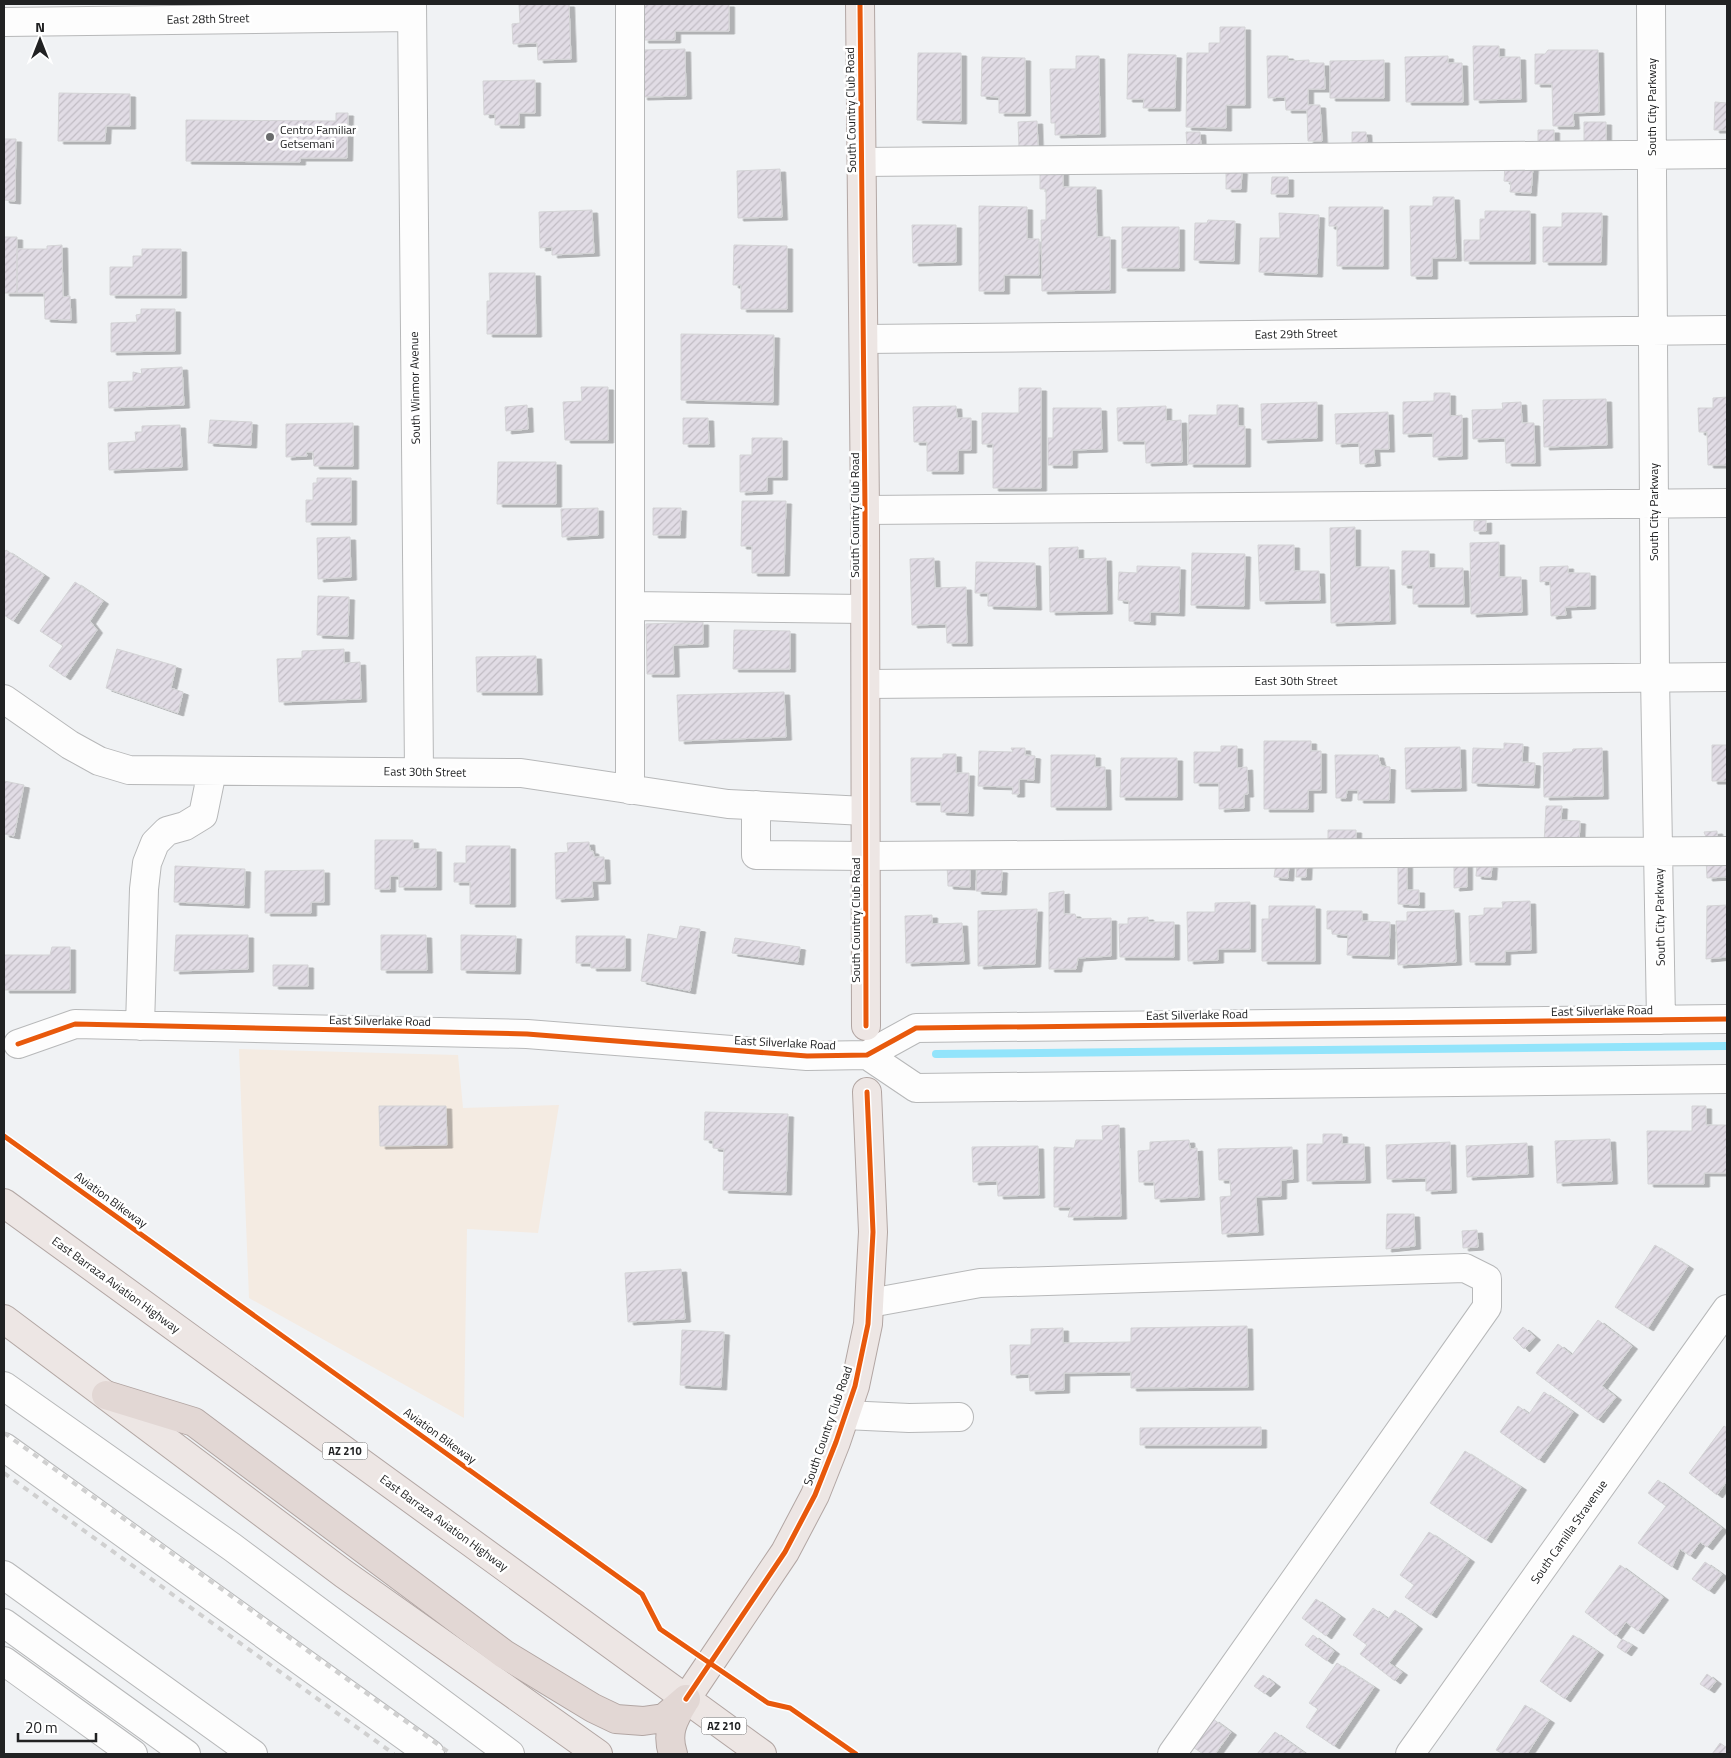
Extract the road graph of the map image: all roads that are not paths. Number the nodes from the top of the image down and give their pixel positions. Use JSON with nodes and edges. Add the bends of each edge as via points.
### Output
{"nodes":[{"id":1,"x":630,"y":4,"type":"edge"},
{"id":2,"x":860,"y":4,"type":"edge"},
{"id":3,"x":1651,"y":4,"type":"edge"},
{"id":4,"x":412,"y":10,"type":"edge"},
{"id":5,"x":4,"y":22,"type":"edge"},
{"id":6,"x":1727,"y":154,"type":"edge"},
{"id":7,"x":1652,"y":155,"type":"junction"},
{"id":8,"x":862,"y":162,"type":"junction"},
{"id":9,"x":1727,"y":330,"type":"edge"},
{"id":10,"x":1653,"y":331,"type":"junction"},
{"id":11,"x":864,"y":338,"type":"junction"},
{"id":12,"x":1654,"y":502,"type":"junction"},
{"id":13,"x":1727,"y":503,"type":"edge"},
{"id":14,"x":865,"y":510,"type":"junction"},
{"id":15,"x":631,"y":606,"type":"junction"},
{"id":16,"x":865,"y":608,"type":"junction"},
{"id":17,"x":1727,"y":676,"type":"edge"},
{"id":18,"x":1655,"y":678,"type":"junction"},
{"id":19,"x":866,"y":684,"type":"junction"},
{"id":20,"x":4,"y":698,"type":"edge"},
{"id":21,"x":212,"y":771,"type":"junction"},
{"id":22,"x":419,"y":771,"type":"junction"},
{"id":23,"x":630,"y":790,"type":"junction"},
{"id":24,"x":756,"y":805,"type":"junction"},
{"id":25,"x":865,"y":811,"type":"junction"},
{"id":26,"x":1727,"y":851,"type":"edge"},
{"id":27,"x":1659,"y":852,"type":"junction"},
{"id":28,"x":865,"y":856,"type":"junction"},
{"id":29,"x":1727,"y":1019,"type":"edge"},
{"id":30,"x":1661,"y":1020,"type":"junction"},
{"id":31,"x":140,"y":1026,"type":"junction"},
{"id":32,"x":866,"y":1026,"type":"joint"},
{"id":33,"x":18,"y":1044,"type":"dead end"},
{"id":34,"x":867,"y":1055,"type":"junction"},
{"id":35,"x":1727,"y":1079,"type":"edge"},
{"id":36,"x":867,"y":1092,"type":"joint"},
{"id":37,"x":4,"y":1203,"type":"edge"},
{"id":38,"x":870,"y":1303,"type":"junction"},
{"id":39,"x":1727,"y":1310,"type":"edge"},
{"id":40,"x":4,"y":1319,"type":"edge"},
{"id":41,"x":4,"y":1386,"type":"edge"},
{"id":42,"x":106,"y":1395,"type":"junction"},
{"id":43,"x":845,"y":1414,"type":"junction"},
{"id":44,"x":959,"y":1417,"type":"dead end"},
{"id":45,"x":4,"y":1447,"type":"edge"},
{"id":46,"x":4,"y":1575,"type":"edge"},
{"id":47,"x":4,"y":1623,"type":"edge"},
{"id":48,"x":4,"y":1661,"type":"edge"},
{"id":49,"x":686,"y":1699,"type":"junction"},
{"id":50,"x":133,"y":1754,"type":"edge"},
{"id":51,"x":186,"y":1754,"type":"edge"},
{"id":52,"x":253,"y":1754,"type":"edge"},
{"id":53,"x":430,"y":1754,"type":"edge"},
{"id":54,"x":510,"y":1754,"type":"edge"},
{"id":55,"x":598,"y":1754,"type":"edge"},
{"id":56,"x":673,"y":1754,"type":"edge"},
{"id":57,"x":762,"y":1754,"type":"edge"},
{"id":58,"x":1172,"y":1754,"type":"edge"},
{"id":59,"x":1410,"y":1754,"type":"edge"}],
"edges":[{"from":1,"to":15,"type":"street"},
{"from":2,"to":8,"type":"main road","name":"South Country Club Road"},
{"from":3,"to":7,"type":"street","name":"South City Parkway"},
{"from":4,"to":5,"type":"street","name":"East 28th Street"},
{"from":4,"to":22,"type":"street","name":"South Winmor Avenue"},
{"from":6,"to":7,"type":"street"},
{"from":7,"to":8,"type":"street"},
{"from":7,"to":10,"type":"street","name":"South City Parkway"},
{"from":8,"to":11,"type":"main road","name":"South Country Club Road"},
{"from":9,"to":10,"type":"street","name":"East 29th Street"},
{"from":10,"to":11,"type":"street","name":"East 29th Street"},
{"from":10,"to":12,"type":"street","name":"South City Parkway"},
{"from":11,"to":14,"type":"main road","name":"South Country Club Road"},
{"from":12,"to":13,"type":"street"},
{"from":12,"to":14,"type":"street"},
{"from":12,"to":18,"type":"street","name":"South City Parkway"},
{"from":14,"to":16,"type":"main road","name":"South Country Club Road"},
{"from":15,"to":16,"type":"street"},
{"from":15,"to":23,"type":"street"},
{"from":16,"to":19,"type":"main road","name":"South Country Club Road"},
{"from":17,"to":18,"type":"street","name":"East 30th Street"},
{"from":18,"to":19,"type":"street","name":"East 30th Street"},
{"from":18,"to":27,"type":"street","name":"South City Parkway"},
{"from":19,"to":25,"type":"main road","name":"South Country Club Road"},
{"from":20,"to":21,"type":"street","name":"East 30th Street","via":[[70,745],[99,761],[129,770]]},
{"from":21,"to":22,"type":"street","name":"East 30th Street"},
{"from":21,"to":31,"type":"street","via":[[203,815],[185,826],[166,831],[155,843],[147,863]]},
{"from":22,"to":23,"type":"street","name":"East 30th Street","via":[[521,774]]},
{"from":23,"to":24,"type":"street","name":"East 30th Street"},
{"from":24,"to":25,"type":"street","name":"East 30th Street"},
{"from":24,"to":28,"type":"street","via":[[756,855]]},
{"from":25,"to":28,"type":"main road","name":"South Country Club Road"},
{"from":26,"to":27,"type":"street"},
{"from":27,"to":28,"type":"street"},
{"from":27,"to":30,"type":"street","name":"South City Parkway"},
{"from":28,"to":32,"type":"main road","name":"South Country Club Road"},
{"from":29,"to":30,"type":"street","name":"East Silverlake Road"},
{"from":30,"to":34,"type":"street","name":"East Silverlake Road","via":[[916,1028]]},
{"from":31,"to":33,"type":"street","name":"East Silverlake Road","via":[[75,1024]]},
{"from":31,"to":34,"type":"street","name":"East Silverlake Road","via":[[527,1034],[807,1056]]},
{"from":32,"to":34,"type":"street","name":"South Country Club Road"},
{"from":34,"to":35,"type":"street","via":[[916,1088]]},
{"from":34,"to":36,"type":"street","name":"South Country Club Road"},
{"from":36,"to":38,"type":"main road","name":"South Country Club Road","via":[[873,1226]]},
{"from":37,"to":49,"type":"main road","name":"East Barraza Aviation Highway","number":"AZ 210"},
{"from":38,"to":43,"type":"main road","name":"South Country Club Road","via":[[857,1377]]},
{"from":38,"to":58,"type":"street","via":[[980,1282],[1465,1268],[1487,1279],[1487,1307]]},
{"from":39,"to":59,"type":"street","name":"South Camilla Stravenue"},
{"from":40,"to":42,"type":"main road"},
{"from":41,"to":54,"type":"street","via":[[232,1546]]},
{"from":42,"to":49,"type":"highway","via":[[194,1422],[504,1654],[593,1708],[616,1719],[644,1721],[664,1718]]},
{"from":42,"to":55,"type":"main road","via":[[344,1574]]},
{"from":43,"to":44,"type":"street"},
{"from":43,"to":49,"type":"main road","name":"South Country Club Road","via":[[815,1495],[785,1552]]},
{"from":45,"to":53,"type":"street"},
{"from":46,"to":52,"type":"street"},
{"from":47,"to":51,"type":"street"},
{"from":48,"to":50,"type":"street"},
{"from":49,"to":56,"type":"highway","via":[[673,1721],[670,1741]]},
{"from":49,"to":57,"type":"main road","name":"East Barraza Aviation Highway","number":"AZ 210"}]}
